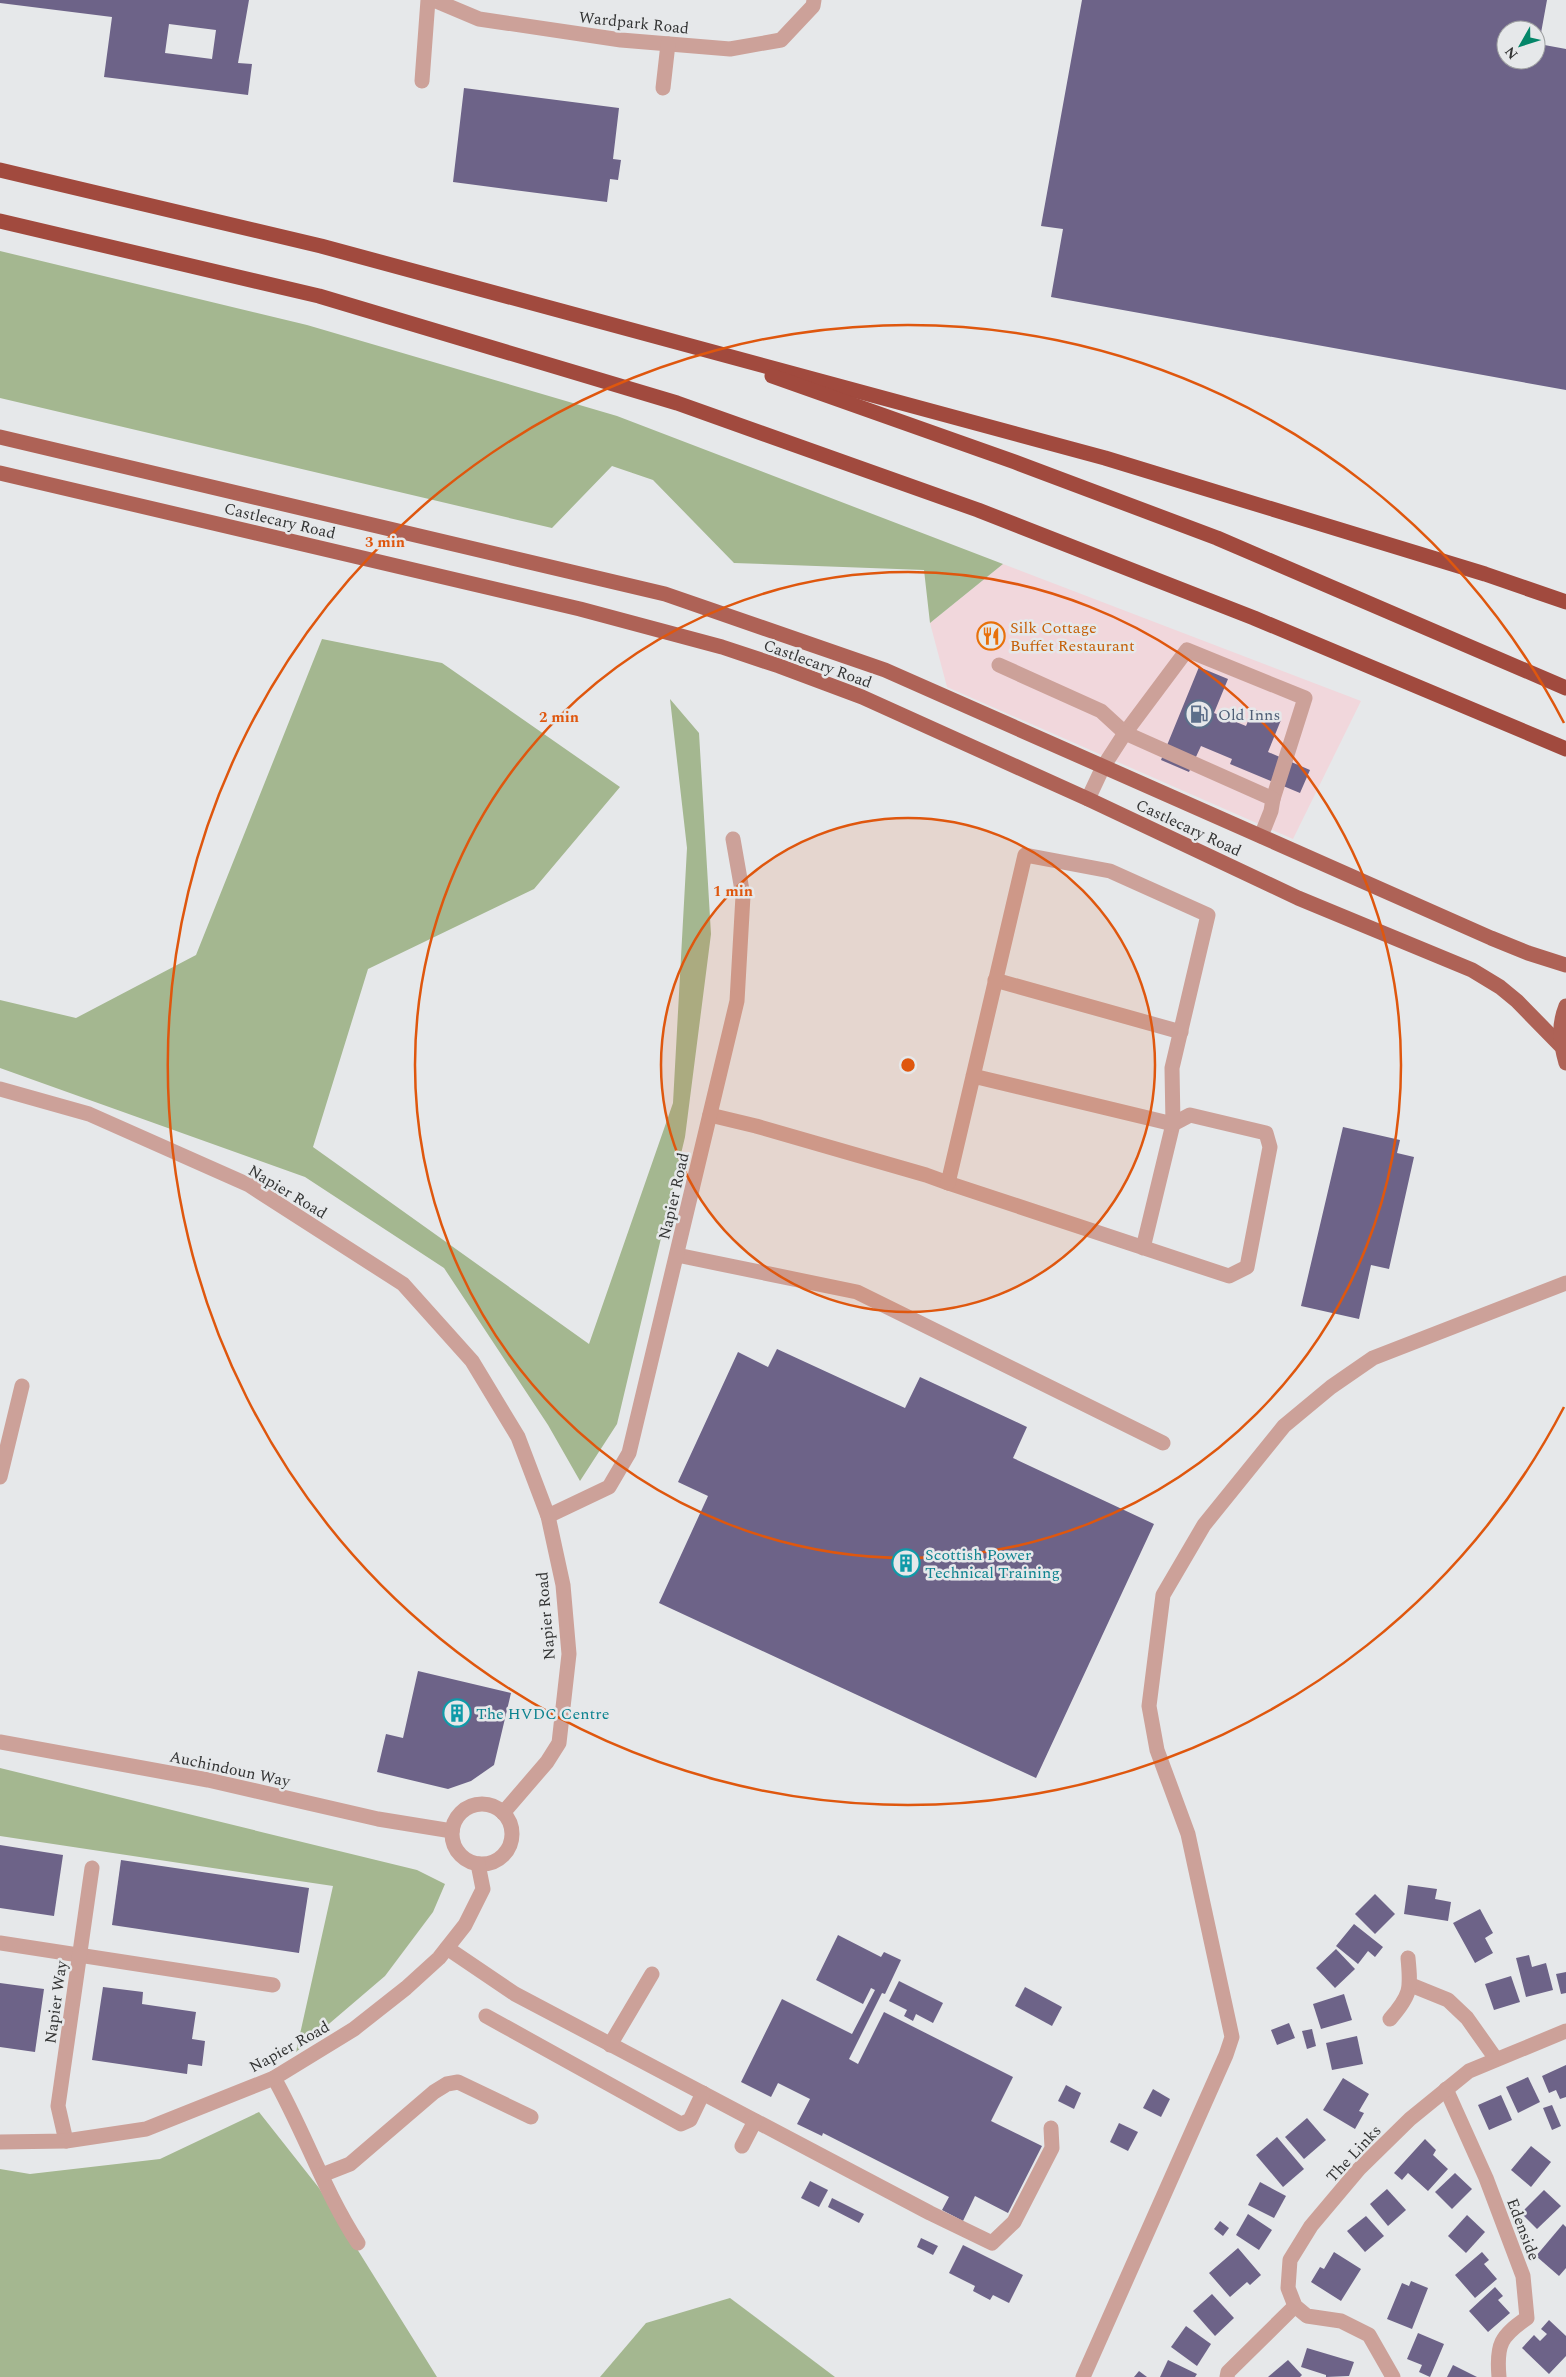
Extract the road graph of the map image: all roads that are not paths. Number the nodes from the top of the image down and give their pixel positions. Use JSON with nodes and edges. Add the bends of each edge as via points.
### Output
{"nodes":[{"id":1,"x":428,"y":0,"type":"edge"},
{"id":2,"x":434,"y":0,"type":"edge"},
{"id":3,"x":814,"y":0,"type":"edge"},
{"id":4,"x":668,"y":44,"type":"junction"},
{"id":5,"x":422,"y":81,"type":"dead end"},
{"id":6,"x":663,"y":88,"type":"dead end"},
{"id":7,"x":0,"y":170,"type":"edge"},
{"id":8,"x":0,"y":221,"type":"edge"},
{"id":9,"x":652,"y":334,"type":"junction"},
{"id":10,"x":0,"y":437,"type":"edge"},
{"id":11,"x":0,"y":473,"type":"edge"},
{"id":12,"x":1566,"y":602,"type":"edge"},
{"id":13,"x":999,"y":665,"type":"dead end"},
{"id":14,"x":1566,"y":688,"type":"edge"},
{"id":15,"x":1124,"y":733,"type":"junction"},
{"id":16,"x":1566,"y":751,"type":"edge"},
{"id":17,"x":1103,"y":767,"type":"junction"},
{"id":18,"x":1088,"y":798,"type":"junction"},
{"id":19,"x":1273,"y":799,"type":"junction"},
{"id":20,"x":1260,"y":836,"type":"junction"},
{"id":21,"x":733,"y":839,"type":"dead end"},
{"id":22,"x":1566,"y":965,"type":"edge"},
{"id":23,"x":995,"y":980,"type":"junction"},
{"id":24,"x":1566,"y":1006,"type":"edge"},
{"id":25,"x":1181,"y":1032,"type":"junction"},
{"id":26,"x":1560,"y":1045,"type":"junction"},
{"id":27,"x":1566,"y":1063,"type":"edge"},
{"id":28,"x":973,"y":1076,"type":"junction"},
{"id":29,"x":0,"y":1089,"type":"edge"},
{"id":30,"x":710,"y":1115,"type":"junction"},
{"id":31,"x":1172,"y":1124,"type":"junction"},
{"id":32,"x":948,"y":1183,"type":"junction"},
{"id":33,"x":1143,"y":1248,"type":"junction"},
{"id":34,"x":677,"y":1256,"type":"junction"},
{"id":35,"x":1566,"y":1283,"type":"edge"},
{"id":36,"x":22,"y":1386,"type":"dead end"},
{"id":37,"x":1162,"y":1443,"type":"dead end"},
{"id":38,"x":0,"y":1477,"type":"edge"},
{"id":39,"x":548,"y":1516,"type":"junction"},
{"id":40,"x":0,"y":1742,"type":"edge"},
{"id":41,"x":503,"y":1813,"type":"junction"},
{"id":42,"x":452,"y":1831,"type":"junction"},
{"id":43,"x":478,"y":1864,"type":"junction"},
{"id":44,"x":92,"y":1868,"type":"dead end"},
{"id":45,"x":0,"y":1943,"type":"edge"},
{"id":46,"x":447,"y":1948,"type":"junction"},
{"id":47,"x":79,"y":1954,"type":"junction"},
{"id":48,"x":1408,"y":1958,"type":"dead end"},
{"id":49,"x":652,"y":1974,"type":"dead end"},
{"id":50,"x":273,"y":1985,"type":"dead end"},
{"id":51,"x":1411,"y":1985,"type":"junction"},
{"id":52,"x":486,"y":2016,"type":"dead end"},
{"id":53,"x":1390,"y":2019,"type":"dead end"},
{"id":54,"x":1566,"y":2031,"type":"edge"},
{"id":55,"x":610,"y":2045,"type":"junction"},
{"id":56,"x":1496,"y":2059,"type":"junction"},
{"id":57,"x":274,"y":2078,"type":"junction"},
{"id":58,"x":1446,"y":2090,"type":"junction"},
{"id":59,"x":703,"y":2093,"type":"junction"},
{"id":60,"x":530,"y":2117,"type":"dead end"},
{"id":61,"x":755,"y":2121,"type":"junction"},
{"id":62,"x":1051,"y":2128,"type":"dead end"},
{"id":63,"x":0,"y":2142,"type":"edge"},
{"id":64,"x":66,"y":2142,"type":"junction"},
{"id":65,"x":742,"y":2146,"type":"dead end"},
{"id":66,"x":322,"y":2175,"type":"junction"},
{"id":67,"x":358,"y":2243,"type":"dead end"},
{"id":68,"x":1296,"y":2306,"type":"junction"},
{"id":69,"x":1083,"y":2377,"type":"edge"},
{"id":70,"x":1227,"y":2377,"type":"edge"},
{"id":71,"x":1393,"y":2377,"type":"edge"},
{"id":72,"x":1499,"y":2377,"type":"edge"}],
"edges":[{"from":1,"to":5,"type":"street"},
{"from":2,"to":4,"type":"street","name":"Wardpark Road","via":[[479,19]]},
{"from":3,"to":4,"type":"street","name":"Wardpark Road","via":[[782,40],[730,49]]},
{"from":4,"to":6,"type":"street"},
{"from":7,"to":9,"type":"highway","via":[[321,246]]},
{"from":8,"to":16,"type":"highway","via":[[319,296],[678,403],[1024,528],[1254,618]]},
{"from":9,"to":12,"type":"highway","via":[[1105,458],[1485,574]]},
{"from":9,"to":14,"type":"highway","via":[[1015,462],[1217,538]]},
{"from":10,"to":17,"type":"main road","name":"Castlecary Road","via":[[665,594],[885,670]]},
{"from":11,"to":18,"type":"main road","name":"Castlecary Road","via":[[580,610],[722,647],[862,697]]},
{"from":13,"to":15,"type":"street","via":[[1101,711]]},
{"from":15,"to":17,"type":"street"},
{"from":15,"to":19,"type":"street"},
{"from":15,"to":19,"type":"street","via":[[1187,650],[1304,698]]},
{"from":17,"to":18,"type":"street"},
{"from":17,"to":20,"type":"main road","name":"Castlecary Road"},
{"from":18,"to":26,"type":"main road","name":"Castlecary Road","via":[[1298,898],[1472,970],[1511,996]]},
{"from":19,"to":20,"type":"street"},
{"from":20,"to":22,"type":"main road","name":"Castlecary Road","via":[[1491,938]]},
{"from":21,"to":30,"type":"street","name":"Napier Road","via":[[743,896],[737,1001]]},
{"from":23,"to":25,"type":"street"},
{"from":23,"to":25,"type":"street","via":[[1025,855],[1110,872],[1208,916]]},
{"from":23,"to":28,"type":"street"},
{"from":24,"to":26,"type":"main road","via":[[1561,1019]]},
{"from":25,"to":31,"type":"street","via":[[1172,1068]]},
{"from":26,"to":27,"type":"main road"},
{"from":28,"to":31,"type":"street"},
{"from":28,"to":32,"type":"street"},
{"from":29,"to":39,"type":"street","name":"Napier Road","via":[[89,1114],[249,1186],[403,1284],[472,1361],[518,1436]]},
{"from":30,"to":32,"type":"street"},
{"from":30,"to":34,"type":"street","name":"Napier Road"},
{"from":31,"to":33,"type":"street"},
{"from":31,"to":33,"type":"street","via":[[1190,1114],[1266,1133],[1270,1147],[1248,1267],[1229,1276]]},
{"from":32,"to":33,"type":"street"},
{"from":34,"to":37,"type":"street","via":[[857,1292]]},
{"from":34,"to":39,"type":"street","name":"Napier Road","via":[[630,1453],[609,1487]]},
{"from":35,"to":69,"type":"street","via":[[1373,1358],[1331,1387],[1284,1426],[1209,1518],[1163,1595],[1149,1706],[1156,1750],[1188,1834],[1232,2037]]},
{"from":36,"to":38,"type":"street"},
{"from":39,"to":41,"type":"street","name":"Napier Road","via":[[563,1585],[568,1654],[559,1743]]},
{"from":40,"to":42,"type":"street","name":"Auchindoun Way","via":[[208,1780],[378,1819]]},
{"from":41,"to":42,"type":"street","via":[[486,1805],[468,1808],[455,1822]]},
{"from":41,"to":43,"type":"street","via":[[512,1829],[509,1848],[496,1861]]},
{"from":42,"to":43,"type":"street","via":[[462,1856]]},
{"from":43,"to":46,"type":"street","name":"Napier Road","via":[[482,1889],[465,1925]]},
{"from":44,"to":47,"type":"street","name":"Napier Way"},
{"from":45,"to":47,"type":"street"},
{"from":46,"to":55,"type":"street","via":[[515,1994]]},
{"from":46,"to":57,"type":"street","name":"Napier Road","via":[[406,1988],[354,2029]]},
{"from":47,"to":50,"type":"street"},
{"from":47,"to":64,"type":"street","name":"Napier Way","via":[[58,2106]]},
{"from":48,"to":51,"type":"street"},
{"from":49,"to":55,"type":"street"},
{"from":51,"to":53,"type":"street","via":[[1402,2006]]},
{"from":51,"to":56,"type":"street","via":[[1448,2000],[1467,2018]]},
{"from":52,"to":59,"type":"street","via":[[681,2124],[690,2120]]},
{"from":54,"to":56,"type":"street","name":"The Links"},
{"from":55,"to":59,"type":"street"},
{"from":56,"to":58,"type":"street","name":"The Links","via":[[1468,2071]]},
{"from":57,"to":64,"type":"street","name":"Napier Road","via":[[146,2129]]},
{"from":57,"to":66,"type":"street"},
{"from":58,"to":68,"type":"street","name":"The Links","via":[[1410,2119],[1359,2169],[1311,2226],[1290,2260],[1288,2288]]},
{"from":58,"to":72,"type":"street","name":"Edenside","via":[[1486,2178],[1523,2276],[1528,2318],[1507,2332],[1497,2356]]},
{"from":59,"to":61,"type":"street"},
{"from":60,"to":66,"type":"street","via":[[458,2082],[447,2084],[350,2164]]},
{"from":61,"to":62,"type":"street","via":[[992,2243],[1014,2222],[1052,2148]]},
{"from":61,"to":65,"type":"street"},
{"from":63,"to":64,"type":"street","name":"Napier Road"},
{"from":66,"to":67,"type":"street"},
{"from":68,"to":70,"type":"street","via":[[1228,2372]]},
{"from":68,"to":71,"type":"street","via":[[1306,2316],[1341,2321],[1369,2335]]}]}
